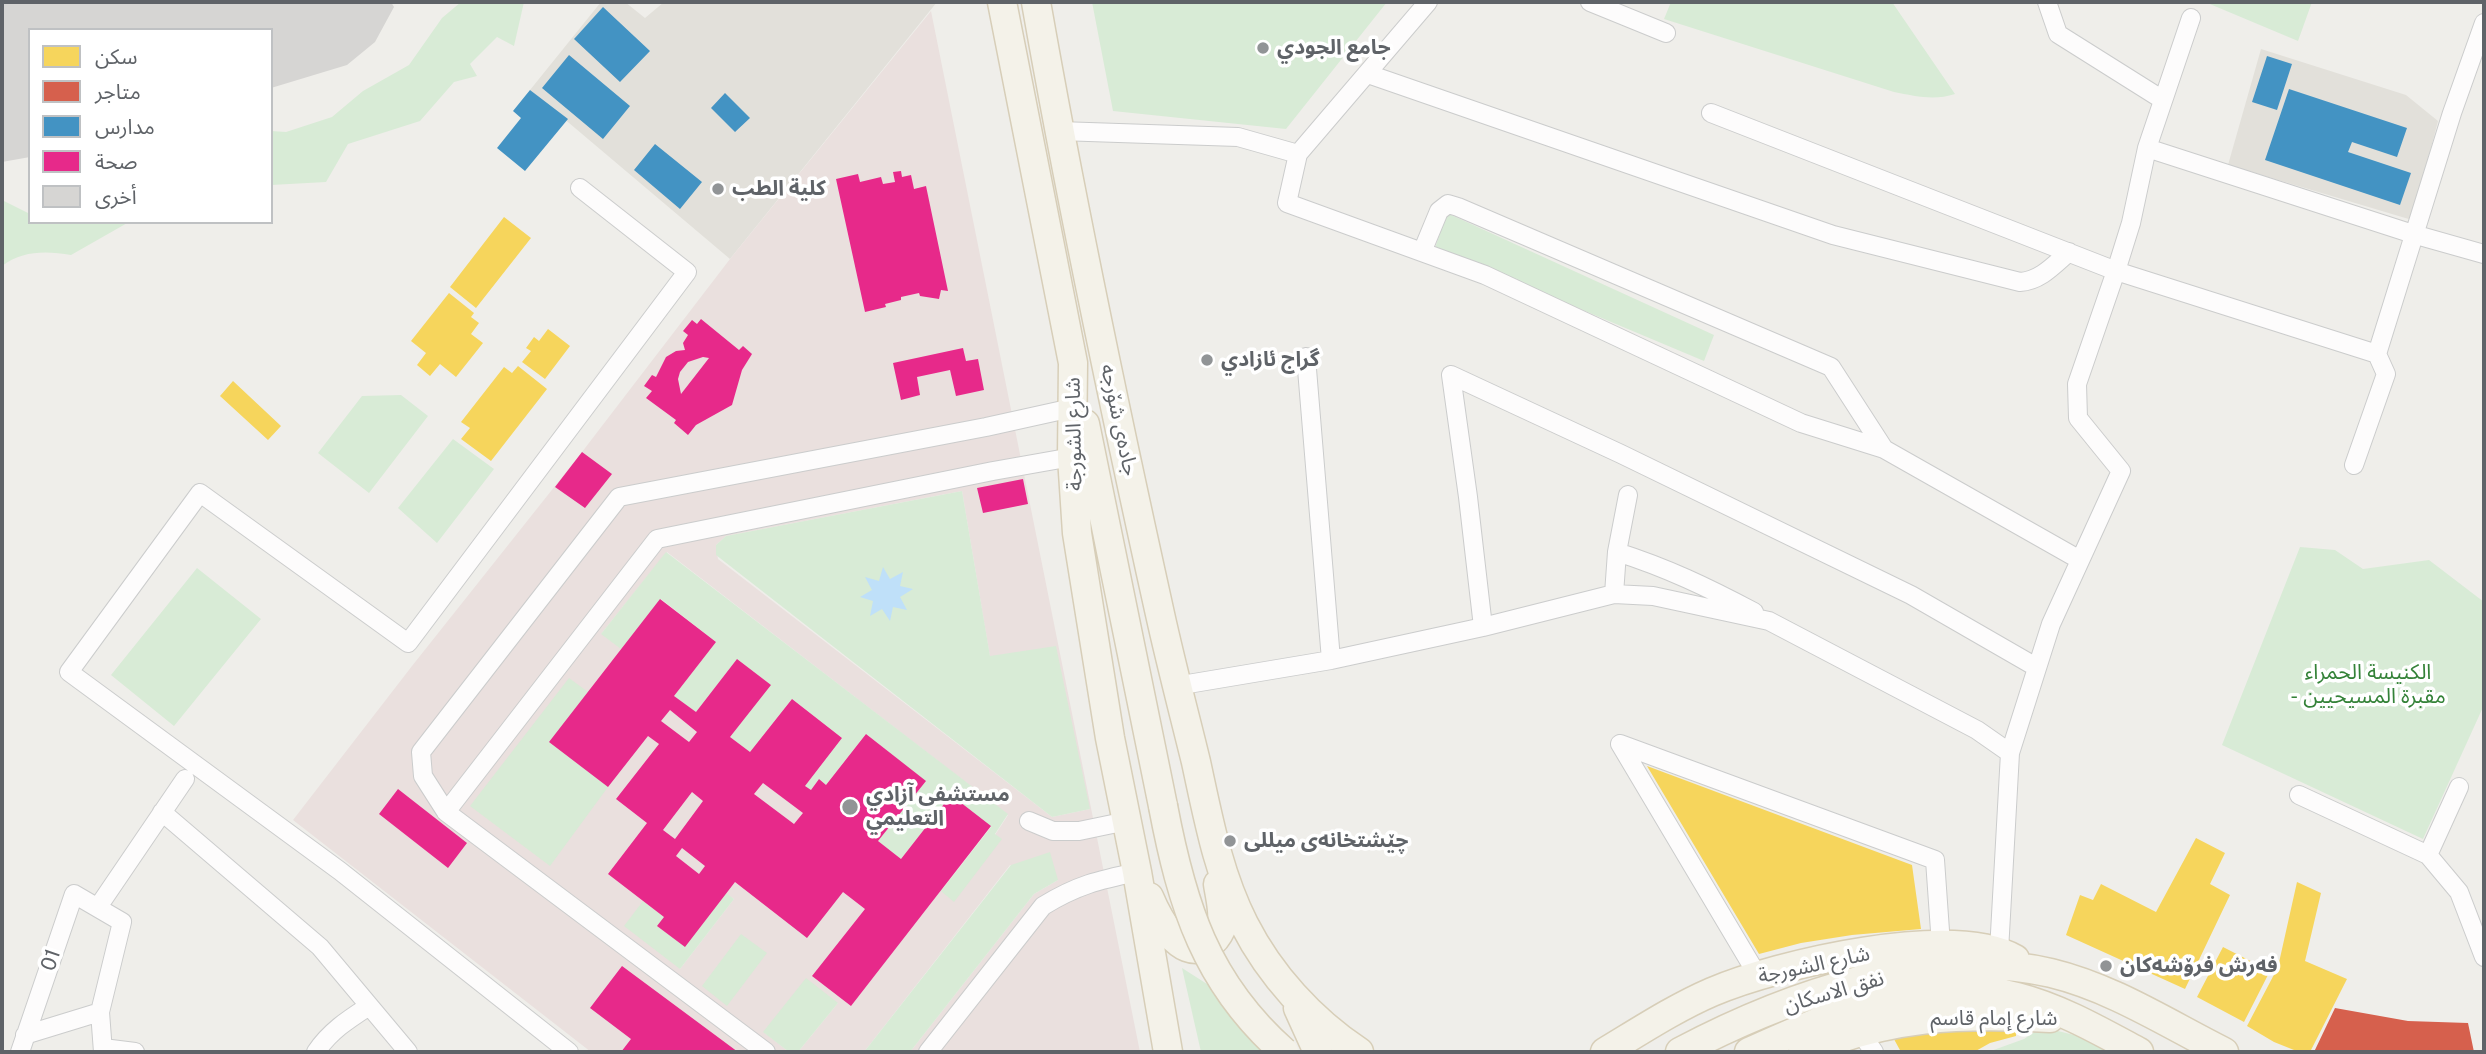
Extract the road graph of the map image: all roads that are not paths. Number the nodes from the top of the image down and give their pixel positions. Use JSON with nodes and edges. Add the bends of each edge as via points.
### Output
{"nodes":[{"id":1,"x":1002,"y":2,"type":"edge"},
{"id":2,"x":1036,"y":2,"type":"edge"},
{"id":3,"x":1428,"y":2,"type":"edge"},
{"id":4,"x":1590,"y":2,"type":"edge"},
{"id":5,"x":2047,"y":2,"type":"edge"},
{"id":6,"x":2191,"y":18,"type":"dead end"},
{"id":7,"x":2484,"y":23,"type":"edge"},
{"id":8,"x":1666,"y":33,"type":"dead end"},
{"id":9,"x":1368,"y":74,"type":"junction"},
{"id":10,"x":2163,"y":100,"type":"junction"},
{"id":11,"x":1711,"y":113,"type":"dead end"},
{"id":12,"x":1059,"y":131,"type":"junction"},
{"id":13,"x":2147,"y":148,"type":"junction"},
{"id":14,"x":1298,"y":154,"type":"junction"},
{"id":15,"x":580,"y":188,"type":"dead end"},
{"id":16,"x":2413,"y":234,"type":"junction"},
{"id":17,"x":1422,"y":252,"type":"junction"},
{"id":18,"x":2069,"y":252,"type":"junction"},
{"id":19,"x":2484,"y":254,"type":"edge"},
{"id":20,"x":2116,"y":271,"type":"junction"},
{"id":21,"x":2377,"y":354,"type":"junction"},
{"id":22,"x":1306,"y":357,"type":"dead end"},
{"id":23,"x":1073,"y":363,"type":"junction"},
{"id":24,"x":1072,"y":408,"type":"junction"},
{"id":25,"x":1884,"y":449,"type":"junction"},
{"id":26,"x":1072,"y":457,"type":"junction"},
{"id":27,"x":2354,"y":465,"type":"dead end"},
{"id":28,"x":1628,"y":495,"type":"dead end"},
{"id":29,"x":1616,"y":552,"type":"junction"},
{"id":30,"x":2080,"y":560,"type":"junction"},
{"id":31,"x":1614,"y":594,"type":"junction"},
{"id":32,"x":1769,"y":621,"type":"junction"},
{"id":33,"x":1483,"y":627,"type":"junction"},
{"id":34,"x":1331,"y":660,"type":"junction"},
{"id":35,"x":2036,"y":667,"type":"junction"},
{"id":36,"x":1176,"y":686,"type":"junction"},
{"id":37,"x":2010,"y":753,"type":"junction"},
{"id":38,"x":185,"y":779,"type":"dead end"},
{"id":39,"x":2459,"y":787,"type":"dead end"},
{"id":40,"x":2299,"y":795,"type":"dead end"},
{"id":41,"x":162,"y":812,"type":"junction"},
{"id":42,"x":446,"y":812,"type":"junction"},
{"id":43,"x":1029,"y":821,"type":"dead end"},
{"id":44,"x":1127,"y":821,"type":"junction"},
{"id":45,"x":1213,"y":836,"type":"junction"},
{"id":46,"x":2428,"y":855,"type":"junction"},
{"id":47,"x":1137,"y":870,"type":"junction"},
{"id":48,"x":98,"y":907,"type":"junction"},
{"id":49,"x":1941,"y":944,"type":"junction"},
{"id":50,"x":2484,"y":957,"type":"edge"},
{"id":51,"x":1998,"y":958,"type":"junction"},
{"id":52,"x":2036,"y":971,"type":"joint"},
{"id":53,"x":1758,"y":976,"type":"junction"},
{"id":54,"x":1289,"y":990,"type":"junction"},
{"id":55,"x":369,"y":1006,"type":"junction"},
{"id":56,"x":100,"y":1012,"type":"junction"},
{"id":57,"x":2075,"y":1019,"type":"junction"},
{"id":58,"x":1867,"y":1042,"type":"edge"},
{"id":59,"x":22,"y":1044,"type":"edge"},
{"id":60,"x":103,"y":1050,"type":"edge"},
{"id":61,"x":135,"y":1052,"type":"edge"},
{"id":62,"x":316,"y":1052,"type":"edge"},
{"id":63,"x":408,"y":1052,"type":"edge"},
{"id":64,"x":569,"y":1052,"type":"edge"},
{"id":65,"x":766,"y":1052,"type":"edge"},
{"id":66,"x":928,"y":1052,"type":"edge"},
{"id":67,"x":1168,"y":1052,"type":"edge"},
{"id":68,"x":1284,"y":1052,"type":"edge"},
{"id":69,"x":1318,"y":1052,"type":"edge"},
{"id":70,"x":1359,"y":1052,"type":"edge"},
{"id":71,"x":1605,"y":1052,"type":"edge"},
{"id":72,"x":1680,"y":1052,"type":"edge"},
{"id":73,"x":1749,"y":1052,"type":"edge"},
{"id":74,"x":1803,"y":1052,"type":"edge"},
{"id":75,"x":2139,"y":1052,"type":"edge"},
{"id":76,"x":2224,"y":1052,"type":"edge"}],
"edges":[{"from":1,"to":23,"type":"main road","name":"شارع الشورجة"},
{"from":2,"to":12,"type":"main road","name":"جادەی شۆرجە"},
{"from":3,"to":9,"type":"street"},
{"from":4,"to":8,"type":"street"},
{"from":5,"to":10,"type":"street","via":[[2058,34]]},
{"from":6,"to":10,"type":"street"},
{"from":7,"to":16,"type":"street"},
{"from":9,"to":14,"type":"street"},
{"from":9,"to":18,"type":"street","via":[[1860,242],[2020,282],[2031,282]]},
{"from":10,"to":13,"type":"street"},
{"from":11,"to":18,"type":"street"},
{"from":12,"to":14,"type":"street","via":[[1238,137]]},
{"from":12,"to":36,"type":"main road","name":"جادەی شۆرجە"},
{"from":13,"to":16,"type":"street"},
{"from":13,"to":20,"type":"street"},
{"from":14,"to":17,"type":"street","via":[[1287,203]]},
{"from":15,"to":64,"type":"street","via":[[687,272],[408,643],[200,493],[69,672],[340,871]]},
{"from":16,"to":19,"type":"street"},
{"from":16,"to":21,"type":"street"},
{"from":17,"to":25,"type":"street","via":[[1486,275],[1801,423]]},
{"from":17,"to":25,"type":"street","via":[[1439,211],[1448,204],[1458,206],[1831,367]]},
{"from":18,"to":20,"type":"street"},
{"from":20,"to":21,"type":"street"},
{"from":20,"to":30,"type":"street","via":[[2077,384],[2078,418],[2121,471]]},
{"from":21,"to":27,"type":"street","via":[[2386,374]]},
{"from":22,"to":34,"type":"street"},
{"from":23,"to":24,"type":"main road","name":"شارع الشورجة"},
{"from":23,"to":68,"type":"main road","bridge":true,"via":[[1176,868],[1198,938],[1238,1003]]},
{"from":24,"to":26,"type":"main road","name":"شارع الشورجة"},
{"from":24,"to":42,"type":"street","via":[[619,497],[421,751],[423,776]]},
{"from":25,"to":30,"type":"street"},
{"from":26,"to":42,"type":"street","via":[[657,539]]},
{"from":26,"to":44,"type":"main road","name":"شارع الشورجة","via":[[1088,608]]},
{"from":28,"to":29,"type":"street"},
{"from":29,"to":31,"type":"street"},
{"from":29,"to":32,"type":"street","via":[[1700,583]]},
{"from":30,"to":35,"type":"street"},
{"from":31,"to":32,"type":"street","via":[[1653,596]]},
{"from":31,"to":33,"type":"street"},
{"from":32,"to":37,"type":"street","via":[[1977,730]]},
{"from":33,"to":34,"type":"street"},
{"from":33,"to":35,"type":"street","via":[[1451,375],[1910,595]]},
{"from":34,"to":36,"type":"street"},
{"from":35,"to":37,"type":"street"},
{"from":36,"to":45,"type":"main road","name":"جادەی شۆرجە"},
{"from":37,"to":51,"type":"street"},
{"from":38,"to":41,"type":"street"},
{"from":39,"to":46,"type":"street"},
{"from":40,"to":46,"type":"street"},
{"from":41,"to":48,"type":"street"},
{"from":41,"to":55,"type":"street","via":[[320,947]]},
{"from":42,"to":65,"type":"street"},
{"from":43,"to":44,"type":"street","via":[[1053,831]]},
{"from":44,"to":47,"type":"main road","name":"شارع الشورجة"},
{"from":45,"to":47,"type":"main road","via":[[1222,920],[1216,937],[1201,948],[1184,945],[1164,928]]},
{"from":45,"to":54,"type":"main road","via":[[1244,923]]},
{"from":46,"to":50,"type":"street","via":[[2459,892]]},
{"from":47,"to":66,"type":"street","via":[[1090,882],[1044,906]]},
{"from":47,"to":67,"type":"main road"},
{"from":48,"to":56,"type":"street","via":[[122,922]]},
{"from":48,"to":59,"type":"street","name":"01","via":[[74,894]]},
{"from":49,"to":51,"type":"main road","name":"شارع الشورجة","via":[[1977,946]]},
{"from":49,"to":53,"type":"main road","name":"شارع الشورجة","via":[[1858,954]]},
{"from":49,"to":53,"type":"street","via":[[1935,860],[1620,744]]},
{"from":51,"to":52,"type":"main road","name":"شارع الشورجة"},
{"from":51,"to":72,"type":"main road","name":"نفق الاسكان","via":[[1860,982],[1767,1012]]},
{"from":52,"to":76,"type":"main road","name":"شارع إمام قاسم","via":[[2103,991]]},
{"from":53,"to":71,"type":"main road","name":"شارع الشورجة","via":[[1695,999]]},
{"from":54,"to":69,"type":"main road"},
{"from":54,"to":70,"type":"main road","via":[[1314,1017]]},
{"from":55,"to":62,"type":"street","via":[[339,1026]]},
{"from":55,"to":63,"type":"street"},
{"from":56,"to":59,"type":"street"},
{"from":56,"to":60,"type":"street"},
{"from":57,"to":58,"type":"main road","name":"شارع إمام قاسم","via":[[1949,1016],[1914,1020]]},
{"from":57,"to":73,"type":"main road","via":[[2036,1003],[1957,989],[1845,1013]]},
{"from":57,"to":75,"type":"main road","name":"شارع إمام قاسم"},
{"from":58,"to":74,"type":"main road","name":"شارع إمام قاسم"},
{"from":60,"to":61,"type":"street"}]}
